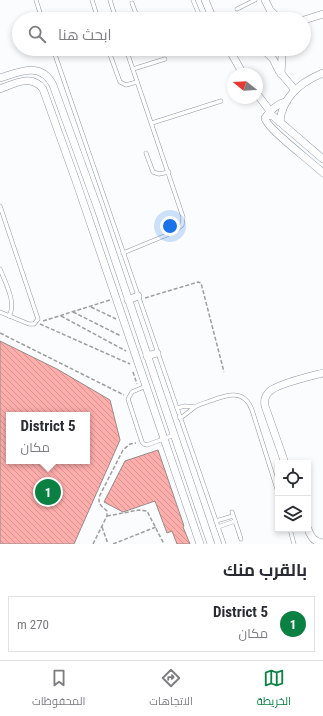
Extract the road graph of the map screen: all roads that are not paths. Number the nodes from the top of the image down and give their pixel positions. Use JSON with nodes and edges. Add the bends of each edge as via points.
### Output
{"nodes":[{"id":1,"x":36,"y":0,"type":"edge"},
{"id":2,"x":92,"y":0,"type":"edge"},
{"id":3,"x":110,"y":0,"type":"edge"},
{"id":4,"x":193,"y":0,"type":"edge"},
{"id":5,"x":205,"y":0,"type":"edge"},
{"id":6,"x":255,"y":0,"type":"edge"},
{"id":7,"x":265,"y":0,"type":"edge"},
{"id":8,"x":132,"y":2,"type":"dead end"},
{"id":9,"x":237,"y":9,"type":"dead end"},
{"id":10,"x":40,"y":12,"type":"edge"},
{"id":11,"x":96,"y":12,"type":"edge"},
{"id":12,"x":114,"y":12,"type":"edge"},
{"id":13,"x":136,"y":12,"type":"edge"},
{"id":14,"x":198,"y":12,"type":"edge"},
{"id":15,"x":210,"y":12,"type":"edge"},
{"id":16,"x":272,"y":12,"type":"edge"},
{"id":17,"x":323,"y":14,"type":"edge"},
{"id":18,"x":311,"y":18,"type":"edge"},
{"id":19,"x":55,"y":56,"type":"edge"},
{"id":20,"x":111,"y":56,"type":"edge"},
{"id":21,"x":129,"y":56,"type":"edge"},
{"id":22,"x":232,"y":56,"type":"edge"},
{"id":23,"x":270,"y":56,"type":"edge"},
{"id":24,"x":282,"y":56,"type":"edge"},
{"id":25,"x":165,"y":59,"type":"dead end"},
{"id":26,"x":239,"y":68,"type":"edge"},
{"id":27,"x":133,"y":69,"type":"junction"},
{"id":28,"x":323,"y":73,"type":"edge"},
{"id":29,"x":281,"y":74,"type":"junction"},
{"id":30,"x":0,"y":78,"type":"edge"},
{"id":31,"x":137,"y":82,"type":"junction"},
{"id":32,"x":0,"y":89,"type":"edge"},
{"id":33,"x":295,"y":90,"type":"junction"},
{"id":34,"x":287,"y":100,"type":"junction"},
{"id":35,"x":221,"y":101,"type":"dead end"},
{"id":36,"x":263,"y":104,"type":"edge"},
{"id":37,"x":269,"y":113,"type":"junction"},
{"id":38,"x":280,"y":122,"type":"junction"},
{"id":39,"x":152,"y":124,"type":"junction"},
{"id":40,"x":146,"y":153,"type":"dead end"},
{"id":41,"x":323,"y":159,"type":"edge"},
{"id":42,"x":169,"y":172,"type":"junction"},
{"id":43,"x":323,"y":173,"type":"edge"},
{"id":44,"x":0,"y":206,"type":"edge"},
{"id":45,"x":98,"y":209,"type":"junction"},
{"id":46,"x":87,"y":213,"type":"junction"},
{"id":47,"x":123,"y":253,"type":"junction"},
{"id":48,"x":0,"y":269,"type":"edge"},
{"id":49,"x":139,"y":298,"type":"junction"},
{"id":50,"x":128,"y":300,"type":"junction"},
{"id":51,"x":0,"y":312,"type":"edge"},
{"id":52,"x":9,"y":316,"type":"junction"},
{"id":53,"x":158,"y":352,"type":"junction"},
{"id":54,"x":147,"y":356,"type":"junction"},
{"id":55,"x":323,"y":373,"type":"edge"},
{"id":56,"x":146,"y":386,"type":"junction"},
{"id":57,"x":194,"y":407,"type":"junction"},
{"id":58,"x":177,"y":408,"type":"junction"},
{"id":59,"x":180,"y":418,"type":"junction"},
{"id":60,"x":174,"y":435,"type":"junction"},
{"id":61,"x":164,"y":439,"type":"junction"},
{"id":62,"x":284,"y":460,"type":"edge"},
{"id":63,"x":275,"y":483,"type":"edge"},
{"id":64,"x":191,"y":484,"type":"junction"},
{"id":65,"x":181,"y":488,"type":"junction"},
{"id":66,"x":216,"y":521,"type":"junction"},
{"id":67,"x":235,"y":521,"type":"junction"},
{"id":68,"x":218,"y":527,"type":"junction"},
{"id":69,"x":291,"y":532,"type":"edge"},
{"id":70,"x":310,"y":532,"type":"edge"},
{"id":71,"x":241,"y":539,"type":"dead end"},
{"id":72,"x":323,"y":542,"type":"edge"},
{"id":73,"x":200,"y":544,"type":"edge"},
{"id":74,"x":211,"y":544,"type":"edge"},
{"id":75,"x":224,"y":544,"type":"edge"},
{"id":76,"x":294,"y":544,"type":"edge"}],
"edges":[{"from":1,"to":10,"type":"lane"},
{"from":2,"to":11,"type":"lane"},
{"from":3,"to":12,"type":"lane"},
{"from":4,"to":14,"type":"lane"},
{"from":5,"to":15,"type":"street"},
{"from":6,"to":9,"type":"lane"},
{"from":7,"to":16,"type":"street"},
{"from":8,"to":13,"type":"lane"},
{"from":17,"to":18,"type":"street"},
{"from":19,"to":47,"type":"lane"},
{"from":20,"to":31,"type":"lane","via":[[120,82],[126,85]]},
{"from":21,"to":27,"type":"lane"},
{"from":22,"to":26,"type":"street"},
{"from":23,"to":29,"type":"street"},
{"from":24,"to":29,"type":"street"},
{"from":25,"to":27,"type":"lane"},
{"from":27,"to":31,"type":"lane"},
{"from":28,"to":33,"type":"street"},
{"from":29,"to":33,"type":"street"},
{"from":30,"to":45,"type":"street","via":[[31,69],[40,71],[50,80]]},
{"from":31,"to":39,"type":"lane"},
{"from":32,"to":46,"type":"street","via":[[26,80],[37,83],[43,89]]},
{"from":33,"to":34,"type":"street"},
{"from":34,"to":37,"type":"street"},
{"from":34,"to":38,"type":"street"},
{"from":35,"to":39,"type":"lane"},
{"from":36,"to":37,"type":"street"},
{"from":37,"to":38,"type":"street"},
{"from":37,"to":43,"type":"street","via":[[265,118],[266,122]]},
{"from":38,"to":41,"type":"street"},
{"from":39,"to":42,"type":"lane"},
{"from":40,"to":42,"type":"lane","via":[[153,172]]},
{"from":42,"to":47,"type":"lane","via":[[183,213],[182,225],[174,232]]},
{"from":44,"to":52,"type":"lane","via":[[38,319],[32,325]]},
{"from":45,"to":46,"type":"street"},
{"from":45,"to":50,"type":"street"},
{"from":46,"to":56,"type":"street"},
{"from":47,"to":49,"type":"lane"},
{"from":48,"to":52,"type":"lane","via":[[11,301]]},
{"from":49,"to":50,"type":"street"},
{"from":49,"to":53,"type":"lane"},
{"from":50,"to":54,"type":"street"},
{"from":51,"to":52,"type":"lane"},
{"from":53,"to":54,"type":"street"},
{"from":53,"to":58,"type":"lane"},
{"from":54,"to":60,"type":"street"},
{"from":55,"to":62,"type":"street","via":[[275,388],[266,397],[265,406]]},
{"from":56,"to":61,"type":"street"},
{"from":56,"to":61,"type":"lane","via":[[132,392],[128,402],[142,442],[147,445]]},
{"from":57,"to":58,"type":"lane"},
{"from":57,"to":59,"type":"lane"},
{"from":57,"to":63,"type":"lane","via":[[226,395],[237,395],[246,399],[252,410]]},
{"from":58,"to":59,"type":"lane"},
{"from":59,"to":66,"type":"lane"},
{"from":60,"to":61,"type":"lane"},
{"from":60,"to":64,"type":"street"},
{"from":61,"to":65,"type":"street"},
{"from":64,"to":65,"type":"street"},
{"from":64,"to":74,"type":"street"},
{"from":65,"to":73,"type":"street"},
{"from":66,"to":67,"type":"lane","via":[[232,514]]},
{"from":66,"to":68,"type":"lane"},
{"from":67,"to":68,"type":"lane"},
{"from":67,"to":71,"type":"lane"},
{"from":68,"to":75,"type":"lane"},
{"from":69,"to":76,"type":"lane"},
{"from":70,"to":72,"type":"street","via":[[318,542]]}]}
